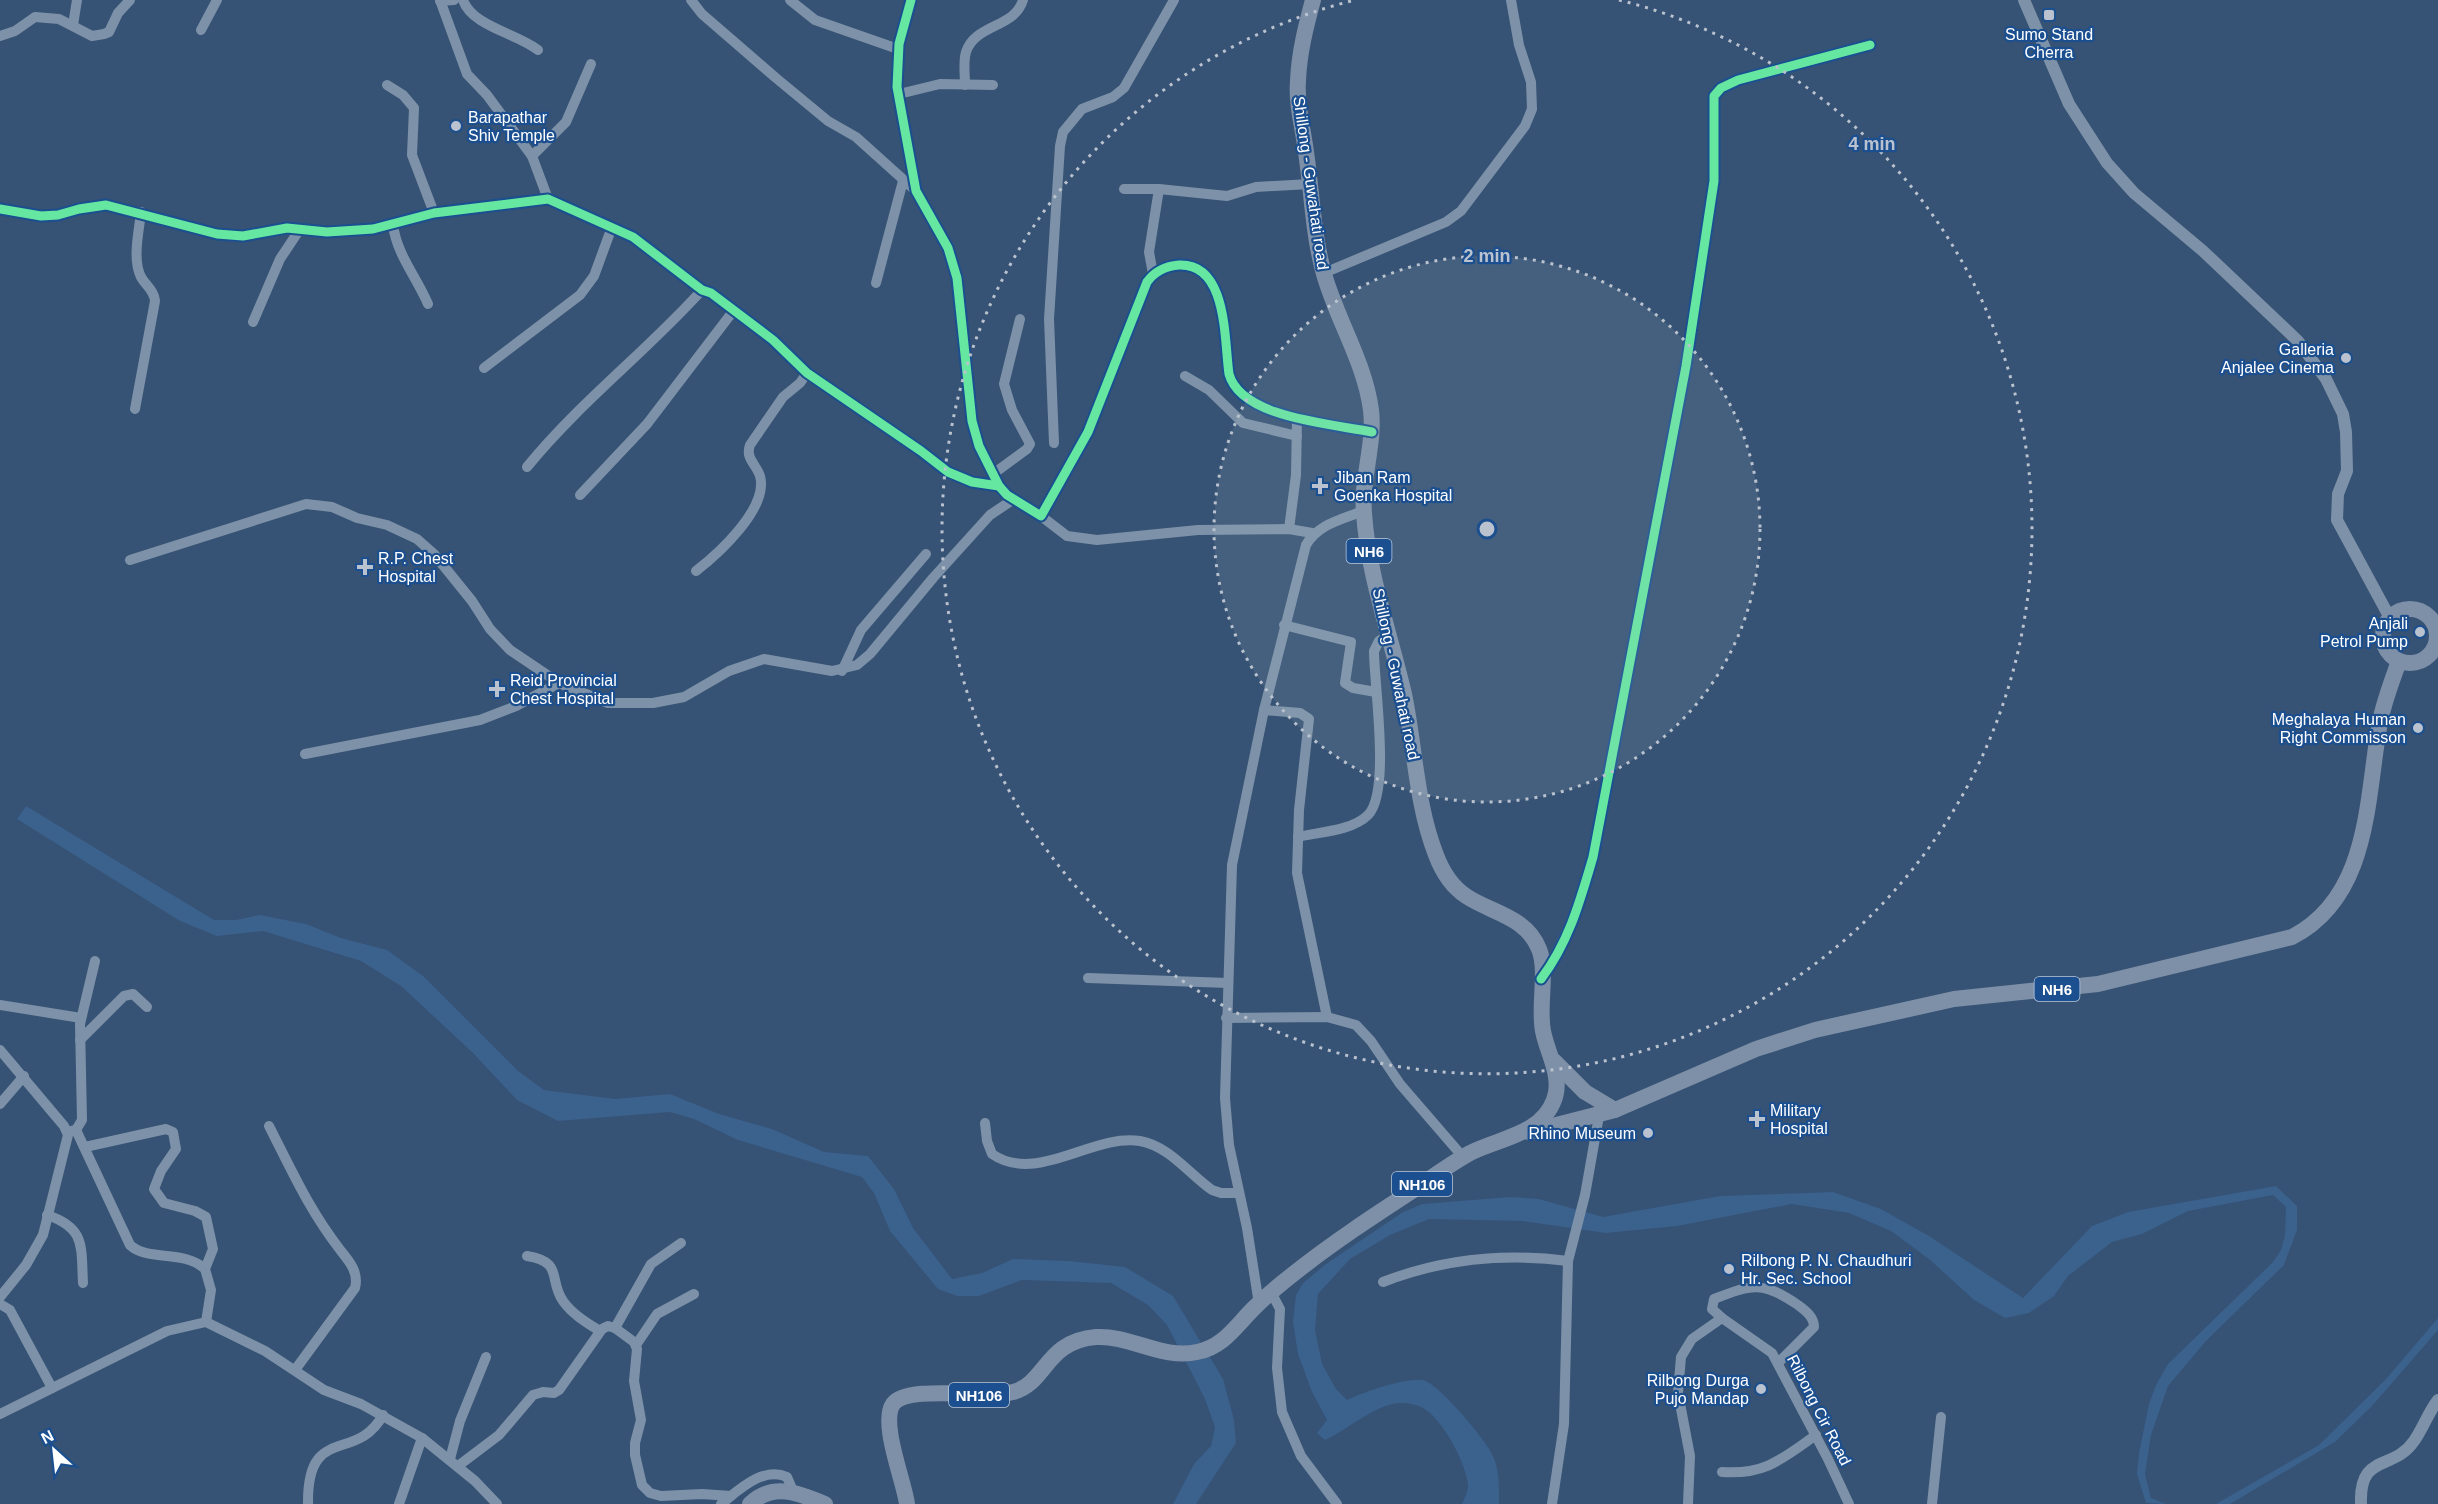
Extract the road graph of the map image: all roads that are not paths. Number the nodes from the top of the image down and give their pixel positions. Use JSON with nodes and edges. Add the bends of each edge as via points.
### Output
{"nodes":[{"id":1,"x":77,"y":0,"type":"edge"},
{"id":2,"x":130,"y":0,"type":"edge"},
{"id":3,"x":217,"y":0,"type":"edge"},
{"id":4,"x":454,"y":0,"type":"edge"},
{"id":5,"x":463,"y":0,"type":"edge"},
{"id":6,"x":692,"y":0,"type":"edge"},
{"id":7,"x":790,"y":0,"type":"edge"},
{"id":8,"x":911,"y":0,"type":"edge"},
{"id":9,"x":1023,"y":0,"type":"edge"},
{"id":10,"x":1313,"y":0,"type":"edge"},
{"id":11,"x":1511,"y":0,"type":"edge"},
{"id":12,"x":2024,"y":0,"type":"edge"},
{"id":13,"x":440,"y":1,"type":"edge"},
{"id":14,"x":1169,"y":1,"type":"edge"},
{"id":15,"x":73,"y":25,"type":"junction"},
{"id":16,"x":201,"y":30,"type":"dead end"},
{"id":17,"x":0,"y":36,"type":"edge"},
{"id":18,"x":1870,"y":45,"type":"dead end"},
{"id":19,"x":898,"y":49,"type":"junction"},
{"id":20,"x":538,"y":50,"type":"dead end"},
{"id":21,"x":591,"y":64,"type":"dead end"},
{"id":22,"x":387,"y":85,"type":"dead end"},
{"id":23,"x":965,"y":85,"type":"junction"},
{"id":24,"x":993,"y":85,"type":"dead end"},
{"id":25,"x":899,"y":94,"type":"junction"},
{"id":26,"x":532,"y":156,"type":"junction"},
{"id":27,"x":903,"y":181,"type":"junction"},
{"id":28,"x":1310,"y":184,"type":"junction"},
{"id":29,"x":1124,"y":189,"type":"dead end"},
{"id":30,"x":1159,"y":189,"type":"junction"},
{"id":31,"x":916,"y":191,"type":"junction"},
{"id":32,"x":548,"y":199,"type":"junction"},
{"id":33,"x":0,"y":209,"type":"edge"},
{"id":34,"x":141,"y":212,"type":"junction"},
{"id":35,"x":434,"y":213,"type":"junction"},
{"id":36,"x":393,"y":225,"type":"junction"},
{"id":37,"x":612,"y":227,"type":"junction"},
{"id":38,"x":300,"y":229,"type":"junction"},
{"id":39,"x":1324,"y":273,"type":"junction"},
{"id":40,"x":1153,"y":274,"type":"junction"},
{"id":41,"x":876,"y":284,"type":"dead end"},
{"id":42,"x":702,"y":290,"type":"junction"},
{"id":43,"x":428,"y":304,"type":"dead end"},
{"id":44,"x":734,"y":310,"type":"junction"},
{"id":45,"x":1020,"y":319,"type":"dead end"},
{"id":46,"x":253,"y":321,"type":"dead end"},
{"id":47,"x":484,"y":369,"type":"dead end"},
{"id":48,"x":807,"y":373,"type":"junction"},
{"id":49,"x":1185,"y":376,"type":"dead end"},
{"id":50,"x":135,"y":409,"type":"dead end"},
{"id":51,"x":1297,"y":417,"type":"junction"},
{"id":52,"x":1372,"y":432,"type":"junction"},
{"id":53,"x":1297,"y":436,"type":"junction"},
{"id":54,"x":1054,"y":442,"type":"dead end"},
{"id":55,"x":527,"y":467,"type":"dead end"},
{"id":56,"x":993,"y":474,"type":"junction"},
{"id":57,"x":999,"y":486,"type":"junction"},
{"id":58,"x":580,"y":495,"type":"dead end"},
{"id":59,"x":1014,"y":499,"type":"junction"},
{"id":60,"x":1363,"y":511,"type":"junction"},
{"id":61,"x":1041,"y":516,"type":"junction"},
{"id":62,"x":1289,"y":529,"type":"junction"},
{"id":63,"x":1312,"y":533,"type":"junction"},
{"id":64,"x":926,"y":554,"type":"dead end"},
{"id":65,"x":130,"y":560,"type":"dead end"},
{"id":66,"x":696,"y":571,"type":"dead end"},
{"id":67,"x":2390,"y":618,"type":"junction"},
{"id":68,"x":1284,"y":624,"type":"junction"},
{"id":69,"x":1389,"y":634,"type":"junction"},
{"id":70,"x":2438,"y":635,"type":"edge"},
{"id":71,"x":2398,"y":661,"type":"junction"},
{"id":72,"x":842,"y":671,"type":"junction"},
{"id":73,"x":559,"y":683,"type":"junction"},
{"id":74,"x":1376,"y":692,"type":"junction"},
{"id":75,"x":1264,"y":710,"type":"junction"},
{"id":76,"x":304,"y":754,"type":"dead end"},
{"id":77,"x":1298,"y":837,"type":"junction"},
{"id":78,"x":95,"y":961,"type":"dead end"},
{"id":79,"x":1088,"y":978,"type":"dead end"},
{"id":80,"x":1541,"y":979,"type":"junction"},
{"id":81,"x":1228,"y":983,"type":"junction"},
{"id":82,"x":0,"y":1005,"type":"edge"},
{"id":83,"x":147,"y":1007,"type":"dead end"},
{"id":84,"x":1327,"y":1017,"type":"junction"},
{"id":85,"x":81,"y":1018,"type":"junction"},
{"id":86,"x":1226,"y":1018,"type":"junction"},
{"id":87,"x":80,"y":1040,"type":"junction"},
{"id":88,"x":0,"y":1050,"type":"edge"},
{"id":89,"x":1550,"y":1055,"type":"junction"},
{"id":90,"x":24,"y":1076,"type":"junction"},
{"id":91,"x":0,"y":1104,"type":"edge"},
{"id":92,"x":1615,"y":1110,"type":"junction"},
{"id":93,"x":1599,"y":1116,"type":"junction"},
{"id":94,"x":985,"y":1123,"type":"dead end"},
{"id":95,"x":269,"y":1126,"type":"dead end"},
{"id":96,"x":72,"y":1130,"type":"junction"},
{"id":97,"x":1524,"y":1133,"type":"junction"},
{"id":98,"x":85,"y":1147,"type":"junction"},
{"id":99,"x":1463,"y":1157,"type":"junction"},
{"id":100,"x":1239,"y":1193,"type":"junction"},
{"id":101,"x":47,"y":1215,"type":"junction"},
{"id":102,"x":681,"y":1244,"type":"dead end"},
{"id":103,"x":527,"y":1256,"type":"dead end"},
{"id":104,"x":1570,"y":1256,"type":"junction"},
{"id":105,"x":205,"y":1269,"type":"junction"},
{"id":106,"x":1383,"y":1282,"type":"dead end"},
{"id":107,"x":83,"y":1283,"type":"dead end"},
{"id":108,"x":1272,"y":1293,"type":"junction"},
{"id":109,"x":694,"y":1294,"type":"dead end"},
{"id":110,"x":0,"y":1297,"type":"edge"},
{"id":111,"x":0,"y":1304,"type":"edge"},
{"id":112,"x":1257,"y":1306,"type":"junction"},
{"id":113,"x":1722,"y":1318,"type":"junction"},
{"id":114,"x":206,"y":1322,"type":"junction"},
{"id":115,"x":615,"y":1328,"type":"junction"},
{"id":116,"x":600,"y":1332,"type":"junction"},
{"id":117,"x":636,"y":1345,"type":"junction"},
{"id":118,"x":486,"y":1357,"type":"dead end"},
{"id":119,"x":1778,"y":1363,"type":"junction"},
{"id":120,"x":295,"y":1370,"type":"junction"},
{"id":121,"x":52,"y":1388,"type":"junction"},
{"id":122,"x":2438,"y":1400,"type":"edge"},
{"id":123,"x":0,"y":1414,"type":"edge"},
{"id":124,"x":383,"y":1415,"type":"junction"},
{"id":125,"x":1941,"y":1417,"type":"dead end"},
{"id":126,"x":1816,"y":1435,"type":"junction"},
{"id":127,"x":422,"y":1437,"type":"junction"},
{"id":128,"x":454,"y":1463,"type":"junction"},
{"id":129,"x":1722,"y":1472,"type":"dead end"},
{"id":130,"x":793,"y":1491,"type":"junction"},
{"id":131,"x":731,"y":1496,"type":"junction"},
{"id":132,"x":308,"y":1504,"type":"edge"},
{"id":133,"x":399,"y":1504,"type":"edge"},
{"id":134,"x":497,"y":1504,"type":"edge"},
{"id":135,"x":721,"y":1504,"type":"edge"},
{"id":136,"x":750,"y":1504,"type":"edge"},
{"id":137,"x":825,"y":1504,"type":"edge"},
{"id":138,"x":907,"y":1504,"type":"edge"},
{"id":139,"x":1337,"y":1504,"type":"edge"},
{"id":140,"x":1552,"y":1504,"type":"edge"},
{"id":141,"x":1688,"y":1504,"type":"edge"},
{"id":142,"x":1849,"y":1504,"type":"edge"},
{"id":143,"x":1932,"y":1504,"type":"edge"},
{"id":144,"x":2361,"y":1504,"type":"edge"}],
"edges":[{"from":1,"to":15,"type":"street"},
{"from":2,"to":15,"type":"street","via":[[109,32],[92,36]]},
{"from":3,"to":16,"type":"street"},
{"from":4,"to":13,"type":"street"},
{"from":5,"to":20,"type":"street","via":[[475,18],[516,35]]},
{"from":6,"to":27,"type":"street","via":[[702,14],[776,78],[828,121],[856,137]]},
{"from":7,"to":19,"type":"street","via":[[816,20]]},
{"from":8,"to":19,"type":"street"},
{"from":9,"to":23,"type":"street","via":[[1013,16],[970,43],[965,58]]},
{"from":10,"to":28,"type":"highway","name":"Shillong - Guwahati road","number":"NH6","via":[[1297,88]]},
{"from":11,"to":39,"type":"street","via":[[1533,97],[1525,126],[1461,211],[1446,222]]},
{"from":12,"to":67,"type":"street","via":[[2064,93],[2107,164],[2298,341],[2326,379],[2343,414],[2346,432],[2347,471],[2338,495],[2337,519]]},
{"from":13,"to":26,"type":"street","via":[[468,74]]},
{"from":14,"to":54,"type":"street","via":[[1124,88],[1113,97],[1082,109],[1063,132],[1049,319]]},
{"from":15,"to":17,"type":"street","via":[[59,18],[35,17]]},
{"from":18,"to":80,"type":"street","via":[[1738,80],[1721,87],[1714,96],[1714,181],[1686,366],[1593,857],[1570,931]]},
{"from":19,"to":25,"type":"street"},
{"from":21,"to":26,"type":"street","via":[[566,122]]},
{"from":22,"to":35,"type":"street","via":[[414,108],[412,155]]},
{"from":23,"to":24,"type":"street"},
{"from":23,"to":25,"type":"street","via":[[926,86]]},
{"from":25,"to":31,"type":"street"},
{"from":26,"to":32,"type":"street"},
{"from":27,"to":31,"type":"street"},
{"from":27,"to":41,"type":"street"},
{"from":28,"to":30,"type":"street","via":[[1256,187],[1227,196]]},
{"from":28,"to":39,"type":"highway","name":"Shillong - Guwahati road","number":"NH6"},
{"from":29,"to":30,"type":"street"},
{"from":30,"to":40,"type":"street","via":[[1149,252]]},
{"from":31,"to":56,"type":"street","via":[[954,265],[966,390],[977,441]]},
{"from":32,"to":35,"type":"street"},
{"from":32,"to":37,"type":"street"},
{"from":33,"to":34,"type":"street","via":[[58,216],[79,208],[106,205]]},
{"from":34,"to":38,"type":"street","via":[[217,234],[243,236]]},
{"from":34,"to":50,"type":"street","via":[[136,260],[140,276],[155,301]]},
{"from":35,"to":36,"type":"street"},
{"from":36,"to":38,"type":"street","via":[[338,232]]},
{"from":36,"to":43,"type":"street","via":[[400,254]]},
{"from":37,"to":42,"type":"street","via":[[633,237]]},
{"from":37,"to":47,"type":"street","via":[[594,276],[580,295]]},
{"from":38,"to":46,"type":"street","via":[[280,260]]},
{"from":39,"to":52,"type":"highway","name":"Shillong - Guwahati road","number":"NH6","via":[[1367,390]]},
{"from":40,"to":51,"type":"street","via":[[1181,265],[1191,266],[1208,277],[1219,296],[1232,383],[1251,402]]},
{"from":40,"to":61,"type":"street","via":[[1088,432]]},
{"from":42,"to":44,"type":"street"},
{"from":42,"to":55,"type":"street","via":[[667,329],[558,429]]},
{"from":44,"to":48,"type":"street"},
{"from":44,"to":58,"type":"street","via":[[647,424]]},
{"from":45,"to":56,"type":"street","via":[[1005,384],[1012,410],[1030,444]]},
{"from":48,"to":57,"type":"street","via":[[948,472],[972,482]]},
{"from":48,"to":66,"type":"street","via":[[783,397],[750,446],[749,455],[760,477],[747,519],[720,552]]},
{"from":49,"to":53,"type":"street","via":[[1209,390],[1243,423]]},
{"from":51,"to":52,"type":"street"},
{"from":51,"to":53,"type":"street"},
{"from":52,"to":60,"type":"highway","name":"Shillong - Guwahati road","number":"NH6"},
{"from":53,"to":62,"type":"street"},
{"from":56,"to":57,"type":"street"},
{"from":57,"to":59,"type":"street"},
{"from":59,"to":61,"type":"street"},
{"from":59,"to":72,"type":"street","via":[[990,515],[870,654]]},
{"from":60,"to":63,"type":"street"},
{"from":60,"to":69,"type":"highway","name":"Shillong - Guwahati road","number":"NH6"},
{"from":61,"to":62,"type":"street","via":[[1067,536],[1097,540],[1198,530]]},
{"from":62,"to":63,"type":"street"},
{"from":63,"to":68,"type":"street","via":[[1299,564]]},
{"from":64,"to":72,"type":"street","via":[[861,630]]},
{"from":65,"to":73,"type":"street","via":[[306,504],[332,507],[417,539],[434,554],[510,651]]},
{"from":67,"to":70,"type":"highway","via":[[2403,610],[2419,611],[2432,620]]},
{"from":67,"to":71,"type":"highway","via":[[2383,642]]},
{"from":68,"to":74,"type":"street","via":[[1351,642],[1345,683]]},
{"from":68,"to":75,"type":"street"},
{"from":69,"to":74,"type":"street","via":[[1374,651]]},
{"from":69,"to":80,"type":"highway","name":"Shillong - Guwahati road","number":"NH6","via":[[1424,815],[1440,865],[1467,897],[1507,916],[1531,934],[1542,957]]},
{"from":70,"to":71,"type":"highway","via":[[2428,656],[2414,663]]},
{"from":71,"to":92,"type":"highway","number":"NH6","via":[[2380,720],[2362,840],[2355,862],[2332,905],[2307,929],[2271,943],[2120,979],[1954,999],[1815,1030],[1756,1049]]},
{"from":72,"to":73,"type":"street","via":[[764,659],[729,671],[684,697],[653,703],[608,703]]},
{"from":73,"to":76,"type":"street","via":[[480,720]]},
{"from":74,"to":77,"type":"street","via":[[1379,778],[1372,809],[1352,824]]},
{"from":75,"to":77,"type":"street","via":[[1300,713],[1309,718]]},
{"from":75,"to":81,"type":"street","via":[[1232,865]]},
{"from":77,"to":84,"type":"street","via":[[1297,873]]},
{"from":78,"to":85,"type":"street"},
{"from":79,"to":81,"type":"street"},
{"from":80,"to":89,"type":"highway","name":"Shillong - Guwahati road","number":"NH6","via":[[1543,1029]]},
{"from":81,"to":86,"type":"street"},
{"from":82,"to":85,"type":"street"},
{"from":83,"to":87,"type":"street","via":[[133,994],[124,996]]},
{"from":84,"to":86,"type":"street"},
{"from":84,"to":99,"type":"street","via":[[1348,1022],[1364,1032],[1400,1084]]},
{"from":85,"to":87,"type":"street"},
{"from":86,"to":100,"type":"street","via":[[1225,1098]]},
{"from":87,"to":96,"type":"street","via":[[82,1120]]},
{"from":88,"to":90,"type":"street"},
{"from":89,"to":92,"type":"highway","number":"NH6","via":[[1584,1092]]},
{"from":89,"to":97,"type":"highway","number":"NH106","via":[[1557,1081],[1555,1099],[1548,1113]]},
{"from":90,"to":91,"type":"street"},
{"from":90,"to":96,"type":"street"},
{"from":92,"to":93,"type":"highway","number":"NH106"},
{"from":93,"to":97,"type":"highway","number":"NH106"},
{"from":93,"to":104,"type":"street"},
{"from":94,"to":100,"type":"street","via":[[992,1154],[1010,1163],[1036,1162],[1107,1145],[1141,1142],[1159,1148],[1212,1190]]},
{"from":95,"to":120,"type":"street","via":[[303,1197],[351,1264],[357,1280]]},
{"from":96,"to":98,"type":"street"},
{"from":96,"to":101,"type":"street"},
{"from":97,"to":99,"type":"highway","number":"NH106"},
{"from":98,"to":105,"type":"street","via":[[130,1245],[140,1251],[184,1257]]},
{"from":98,"to":105,"type":"street","via":[[166,1129],[173,1132],[176,1149],[154,1189],[164,1203],[206,1217],[213,1249]]},
{"from":99,"to":108,"type":"highway","number":"NH106","via":[[1318,1255]]},
{"from":100,"to":112,"type":"street"},
{"from":101,"to":107,"type":"street","via":[[65,1221],[78,1235]]},
{"from":101,"to":110,"type":"street","via":[[43,1235],[34,1251]]},
{"from":102,"to":115,"type":"street","via":[[651,1264]]},
{"from":103,"to":116,"type":"street","via":[[552,1268],[563,1302]]},
{"from":104,"to":106,"type":"street","via":[[1446,1262]]},
{"from":104,"to":140,"type":"street","via":[[1564,1424]]},
{"from":105,"to":114,"type":"street","via":[[210,1290]]},
{"from":108,"to":112,"type":"highway","number":"NH106"},
{"from":108,"to":139,"type":"street","via":[[1280,1310],[1277,1368],[1282,1412],[1301,1456]]},
{"from":109,"to":117,"type":"street","via":[[657,1314]]},
{"from":111,"to":121,"type":"street","via":[[10,1310]]},
{"from":112,"to":138,"type":"highway","number":"NH106","via":[[1229,1337],[1195,1353],[1177,1354],[1099,1337],[1070,1343],[1056,1352],[1031,1381],[1012,1393],[914,1394],[898,1399],[888,1420]]},
{"from":113,"to":119,"type":"street","name":"Rilbong Cir Road","via":[[1767,1348]]},
{"from":113,"to":119,"type":"street","via":[[1712,1308],[1714,1299],[1762,1287],[1778,1292],[1803,1309],[1812,1317],[1814,1327]]},
{"from":113,"to":141,"type":"street","via":[[1692,1339],[1681,1358],[1678,1394],[1690,1456]]},
{"from":114,"to":120,"type":"street"},
{"from":114,"to":121,"type":"street","via":[[167,1331]]},
{"from":115,"to":116,"type":"street","via":[[608,1326]]},
{"from":115,"to":117,"type":"street"},
{"from":116,"to":128,"type":"street","via":[[556,1392],[533,1395],[499,1435]]},
{"from":117,"to":131,"type":"street","via":[[634,1381],[641,1420],[635,1455],[642,1485],[661,1496]]},
{"from":118,"to":128,"type":"street","via":[[460,1421]]},
{"from":119,"to":126,"type":"street","name":"Rilbong Cir Road"},
{"from":120,"to":124,"type":"street","via":[[324,1390]]},
{"from":121,"to":123,"type":"street"},
{"from":122,"to":144,"type":"street","via":[[2407,1449],[2369,1470],[2363,1478]]},
{"from":124,"to":127,"type":"street"},
{"from":124,"to":132,"type":"street","via":[[372,1430],[316,1458],[309,1472]]},
{"from":125,"to":143,"type":"street"},
{"from":126,"to":129,"type":"street","via":[[1760,1471]]},
{"from":126,"to":142,"type":"street","name":"Rilbong Cir Road"},
{"from":127,"to":128,"type":"street"},
{"from":127,"to":133,"type":"street"},
{"from":128,"to":134,"type":"street"},
{"from":130,"to":131,"type":"street","via":[[787,1477],[770,1474],[753,1480]]},
{"from":130,"to":136,"type":"highway","via":[[769,1491]]},
{"from":130,"to":137,"type":"highway"},
{"from":131,"to":135,"type":"street"}]}
